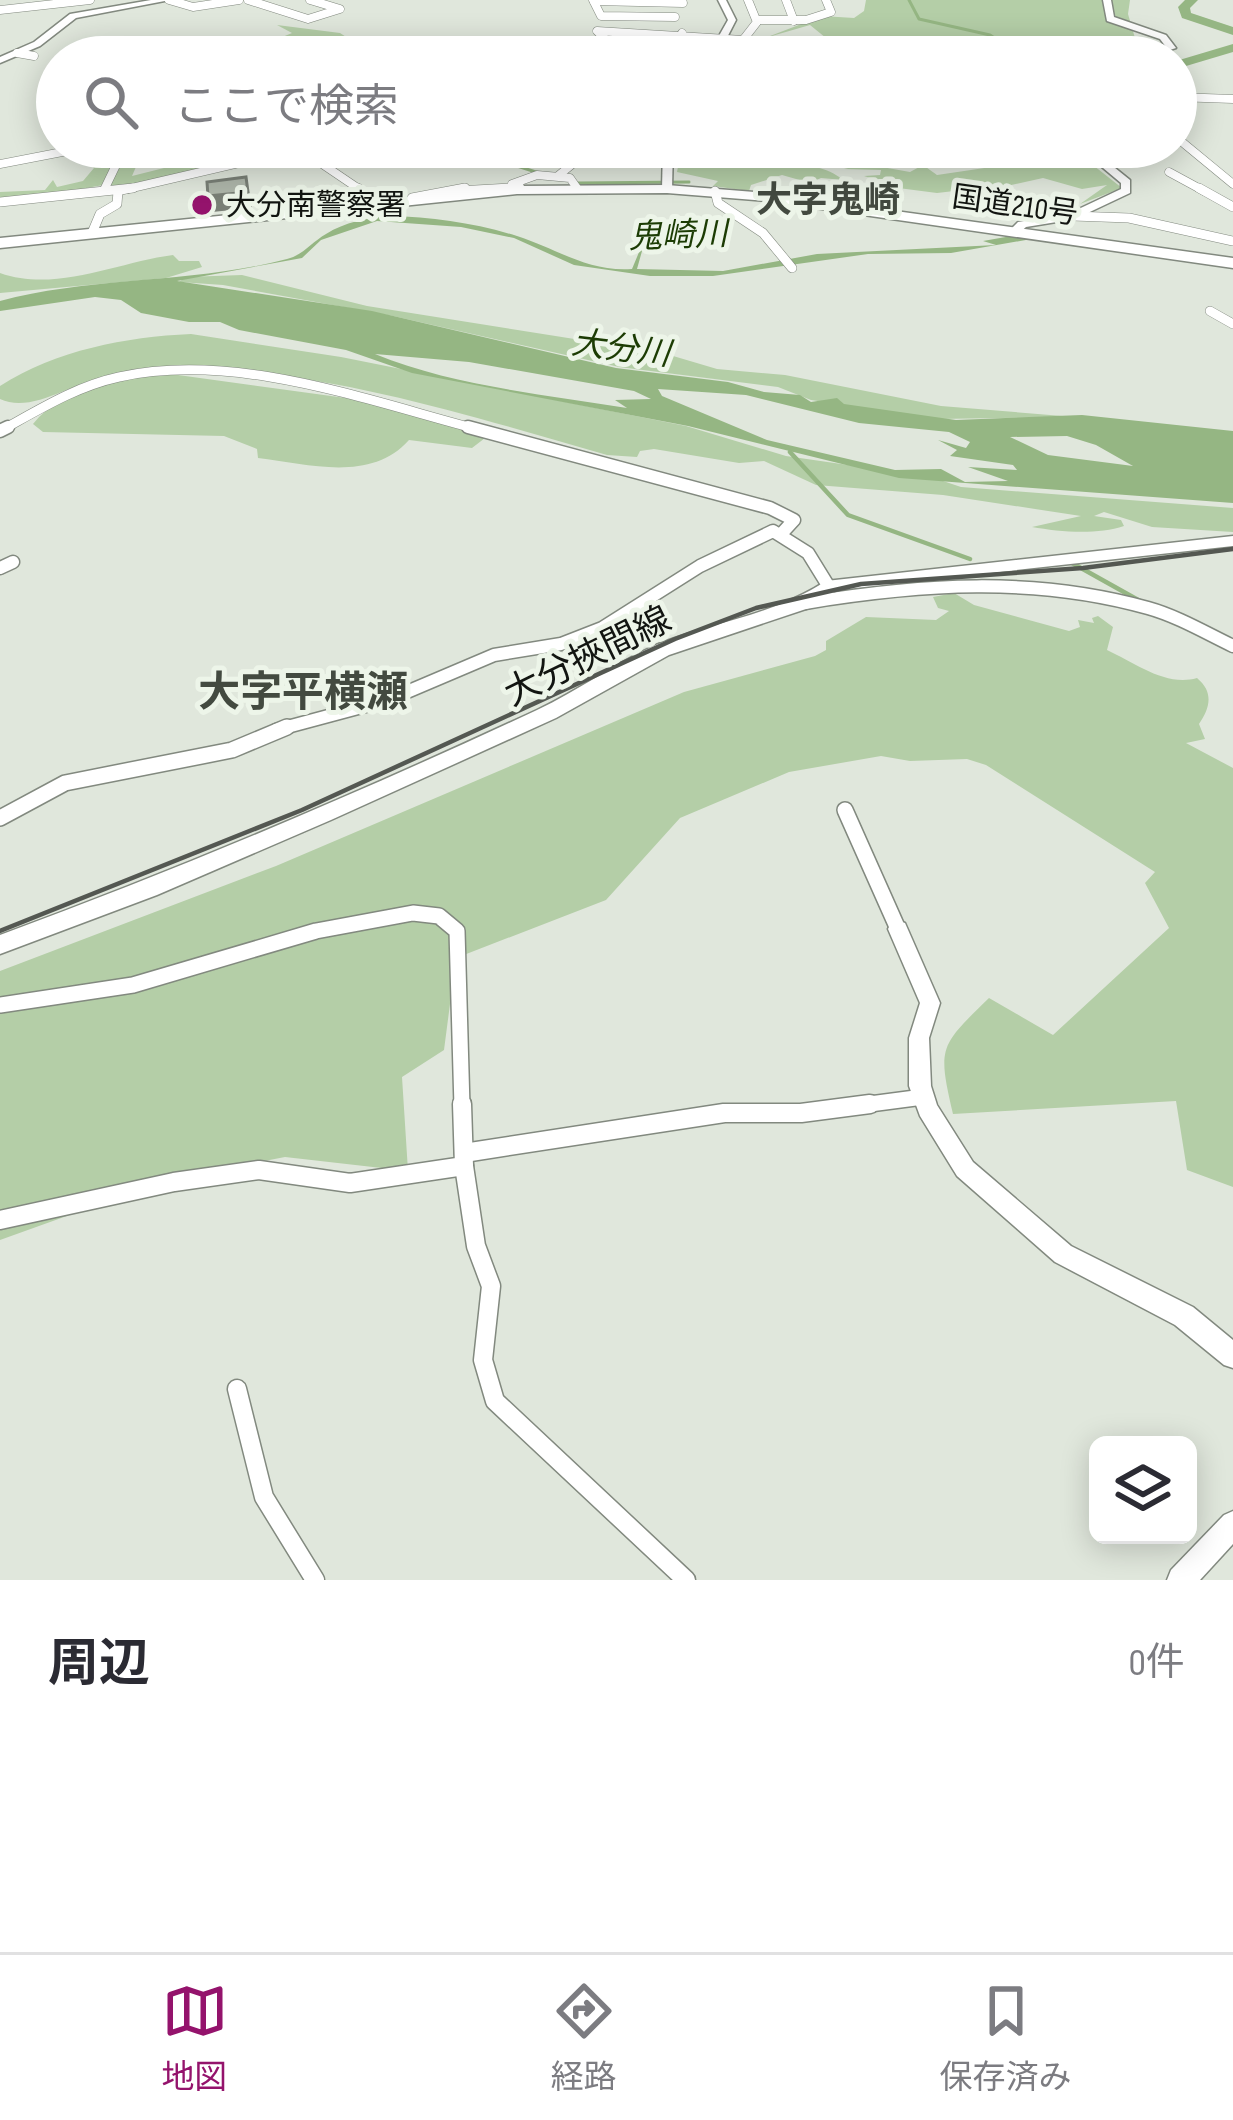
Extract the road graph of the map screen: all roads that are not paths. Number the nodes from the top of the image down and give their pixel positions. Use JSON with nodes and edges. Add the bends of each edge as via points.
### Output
{"nodes":[{"id":1,"x":90,"y":0,"type":"edge"},
{"id":2,"x":168,"y":0,"type":"edge"},
{"id":3,"x":243,"y":0,"type":"edge"},
{"id":4,"x":288,"y":0,"type":"edge"},
{"id":5,"x":310,"y":0,"type":"edge"},
{"id":6,"x":722,"y":0,"type":"edge"},
{"id":7,"x":748,"y":0,"type":"edge"},
{"id":8,"x":786,"y":0,"type":"edge"},
{"id":9,"x":826,"y":0,"type":"edge"},
{"id":10,"x":1107,"y":0,"type":"edge"},
{"id":11,"x":593,"y":1,"type":"edge"},
{"id":12,"x":682,"y":2,"type":"edge"},
{"id":13,"x":267,"y":6,"type":"junction"},
{"id":14,"x":0,"y":10,"type":"edge"},
{"id":15,"x":675,"y":17,"type":"junction"},
{"id":16,"x":757,"y":20,"type":"junction"},
{"id":17,"x":794,"y":21,"type":"junction"},
{"id":18,"x":645,"y":32,"type":"junction"},
{"id":19,"x":677,"y":33,"type":"junction"},
{"id":20,"x":46,"y":36,"type":"edge"},
{"id":21,"x":602,"y":36,"type":"edge"},
{"id":22,"x":642,"y":36,"type":"edge"},
{"id":23,"x":676,"y":36,"type":"edge"},
{"id":24,"x":705,"y":36,"type":"edge"},
{"id":25,"x":725,"y":36,"type":"edge"},
{"id":26,"x":746,"y":36,"type":"edge"},
{"id":27,"x":1160,"y":36,"type":"edge"},
{"id":28,"x":36,"y":43,"type":"edge"},
{"id":29,"x":34,"y":56,"type":"dead end"},
{"id":30,"x":6,"y":57,"type":"edge"},
{"id":31,"x":1197,"y":98,"type":"edge"},
{"id":32,"x":1233,"y":99,"type":"edge"},
{"id":33,"x":1197,"y":154,"type":"edge"},
{"id":34,"x":36,"y":157,"type":"edge"},
{"id":35,"x":0,"y":164,"type":"edge"},
{"id":36,"x":115,"y":168,"type":"edge"},
{"id":37,"x":211,"y":168,"type":"edge"},
{"id":38,"x":333,"y":168,"type":"edge"},
{"id":39,"x":575,"y":168,"type":"edge"},
{"id":40,"x":668,"y":168,"type":"edge"},
{"id":41,"x":1109,"y":168,"type":"edge"},
{"id":42,"x":1169,"y":172,"type":"dead end"},
{"id":43,"x":566,"y":184,"type":"junction"},
{"id":44,"x":1233,"y":184,"type":"edge"},
{"id":45,"x":668,"y":189,"type":"junction"},
{"id":46,"x":104,"y":190,"type":"junction"},
{"id":47,"x":118,"y":191,"type":"junction"},
{"id":48,"x":715,"y":191,"type":"junction"},
{"id":49,"x":0,"y":202,"type":"edge"},
{"id":50,"x":386,"y":203,"type":"junction"},
{"id":51,"x":1233,"y":207,"type":"edge"},
{"id":52,"x":1073,"y":216,"type":"junction"},
{"id":53,"x":92,"y":233,"type":"junction"},
{"id":54,"x":1019,"y":233,"type":"junction"},
{"id":55,"x":1233,"y":241,"type":"edge"},
{"id":56,"x":0,"y":243,"type":"edge"},
{"id":57,"x":1233,"y":262,"type":"edge"},
{"id":58,"x":792,"y":267,"type":"dead end"},
{"id":59,"x":1231,"y":304,"type":"edge"},
{"id":60,"x":1233,"y":324,"type":"edge"},
{"id":61,"x":0,"y":431,"type":"edge"},
{"id":62,"x":783,"y":532,"type":"junction"},
{"id":63,"x":1233,"y":541,"type":"edge"},
{"id":64,"x":829,"y":586,"type":"junction"},
{"id":65,"x":805,"y":603,"type":"junction"},
{"id":66,"x":1233,"y":646,"type":"edge"},
{"id":67,"x":845,"y":810,"type":"dead end"},
{"id":68,"x":0,"y":818,"type":"edge"},
{"id":69,"x":898,"y":929,"type":"joint"},
{"id":70,"x":0,"y":945,"type":"edge"},
{"id":71,"x":0,"y":1005,"type":"edge"},
{"id":72,"x":923,"y":1097,"type":"junction"},
{"id":73,"x":464,"y":1160,"type":"junction"},
{"id":74,"x":0,"y":1220,"type":"edge"},
{"id":75,"x":1233,"y":1356,"type":"edge"},
{"id":76,"x":237,"y":1389,"type":"dead end"},
{"id":77,"x":1233,"y":1523,"type":"edge"},
{"id":78,"x":315,"y":1580,"type":"edge"},
{"id":79,"x":686,"y":1580,"type":"edge"},
{"id":80,"x":1180,"y":1580,"type":"edge"}],
"edges":[{"from":1,"to":14,"type":"street"},
{"from":2,"to":3,"type":"street","via":[[191,7]]},
{"from":2,"to":20,"type":"street","via":[[70,16]]},
{"from":3,"to":13,"type":"street"},
{"from":4,"to":13,"type":"street"},
{"from":5,"to":13,"type":"street","via":[[340,8],[308,19]]},
{"from":6,"to":25,"type":"street","via":[[732,16]]},
{"from":7,"to":16,"type":"street"},
{"from":8,"to":17,"type":"street"},
{"from":9,"to":17,"type":"street","via":[[831,12]]},
{"from":10,"to":27,"type":"street","via":[[1110,19]]},
{"from":11,"to":12,"type":"street"},
{"from":11,"to":15,"type":"street","via":[[601,16]]},
{"from":12,"to":15,"type":"street"},
{"from":15,"to":19,"type":"street"},
{"from":16,"to":17,"type":"street"},
{"from":16,"to":26,"type":"street"},
{"from":18,"to":19,"type":"street"},
{"from":18,"to":21,"type":"street","via":[[597,32]]},
{"from":18,"to":22,"type":"street"},
{"from":19,"to":23,"type":"street"},
{"from":19,"to":24,"type":"street"},
{"from":28,"to":30,"type":"street"},
{"from":29,"to":30,"type":"street"},
{"from":31,"to":32,"type":"street"},
{"from":33,"to":44,"type":"street"},
{"from":34,"to":35,"type":"street"},
{"from":36,"to":46,"type":"street"},
{"from":37,"to":47,"type":"street"},
{"from":38,"to":50,"type":"street"},
{"from":39,"to":43,"type":"street"},
{"from":40,"to":45,"type":"street"},
{"from":41,"to":52,"type":"street","via":[[1127,188]]},
{"from":42,"to":51,"type":"street"},
{"from":43,"to":45,"type":"highway","name":"国道210号"},
{"from":43,"to":50,"type":"highway","name":"国道210号"},
{"from":43,"to":50,"type":"street","via":[[454,189]]},
{"from":45,"to":48,"type":"highway","name":"国道210号"},
{"from":46,"to":47,"type":"street"},
{"from":46,"to":49,"type":"street"},
{"from":47,"to":53,"type":"street"},
{"from":48,"to":54,"type":"highway","name":"国道210号"},
{"from":48,"to":58,"type":"street","via":[[718,203],[763,233]]},
{"from":50,"to":53,"type":"highway","name":"国道210号"},
{"from":52,"to":54,"type":"street","via":[[1024,224]]},
{"from":52,"to":55,"type":"street","via":[[1129,218]]},
{"from":53,"to":56,"type":"highway","name":"国道210号"},
{"from":54,"to":57,"type":"highway","name":"国道210号"},
{"from":59,"to":60,"type":"street","via":[[1210,311]]},
{"from":61,"to":62,"type":"street","via":[[113,379],[225,376],[358,399],[748,502],[790,515],[794,522]]},
{"from":62,"to":64,"type":"street","via":[[825,572]]},
{"from":62,"to":68,"type":"street","via":[[700,566],[602,628],[561,644],[494,655],[232,750],[65,783]]},
{"from":63,"to":64,"type":"main road","name":"大分挾間線"},
{"from":64,"to":65,"type":"main road","name":"大分挾間線"},
{"from":65,"to":66,"type":"street","via":[[1005,583],[1150,608]]},
{"from":65,"to":70,"type":"main road","name":"大分挾間線","via":[[662,650],[549,712],[322,814]]},
{"from":67,"to":69,"type":"street"},
{"from":69,"to":72,"type":"street","via":[[931,1003],[919,1042]]},
{"from":71,"to":73,"type":"street","via":[[134,985],[316,931],[430,913],[457,931]]},
{"from":72,"to":73,"type":"street","via":[[801,1113],[724,1113]]},
{"from":72,"to":75,"type":"street","via":[[980,1186],[1079,1265],[1184,1316]]},
{"from":73,"to":74,"type":"street","via":[[338,1183],[259,1170]]},
{"from":73,"to":79,"type":"street","via":[[476,1246],[491,1286],[483,1360],[495,1400]]},
{"from":76,"to":78,"type":"street","via":[[264,1497]]},
{"from":77,"to":80,"type":"street"}]}
